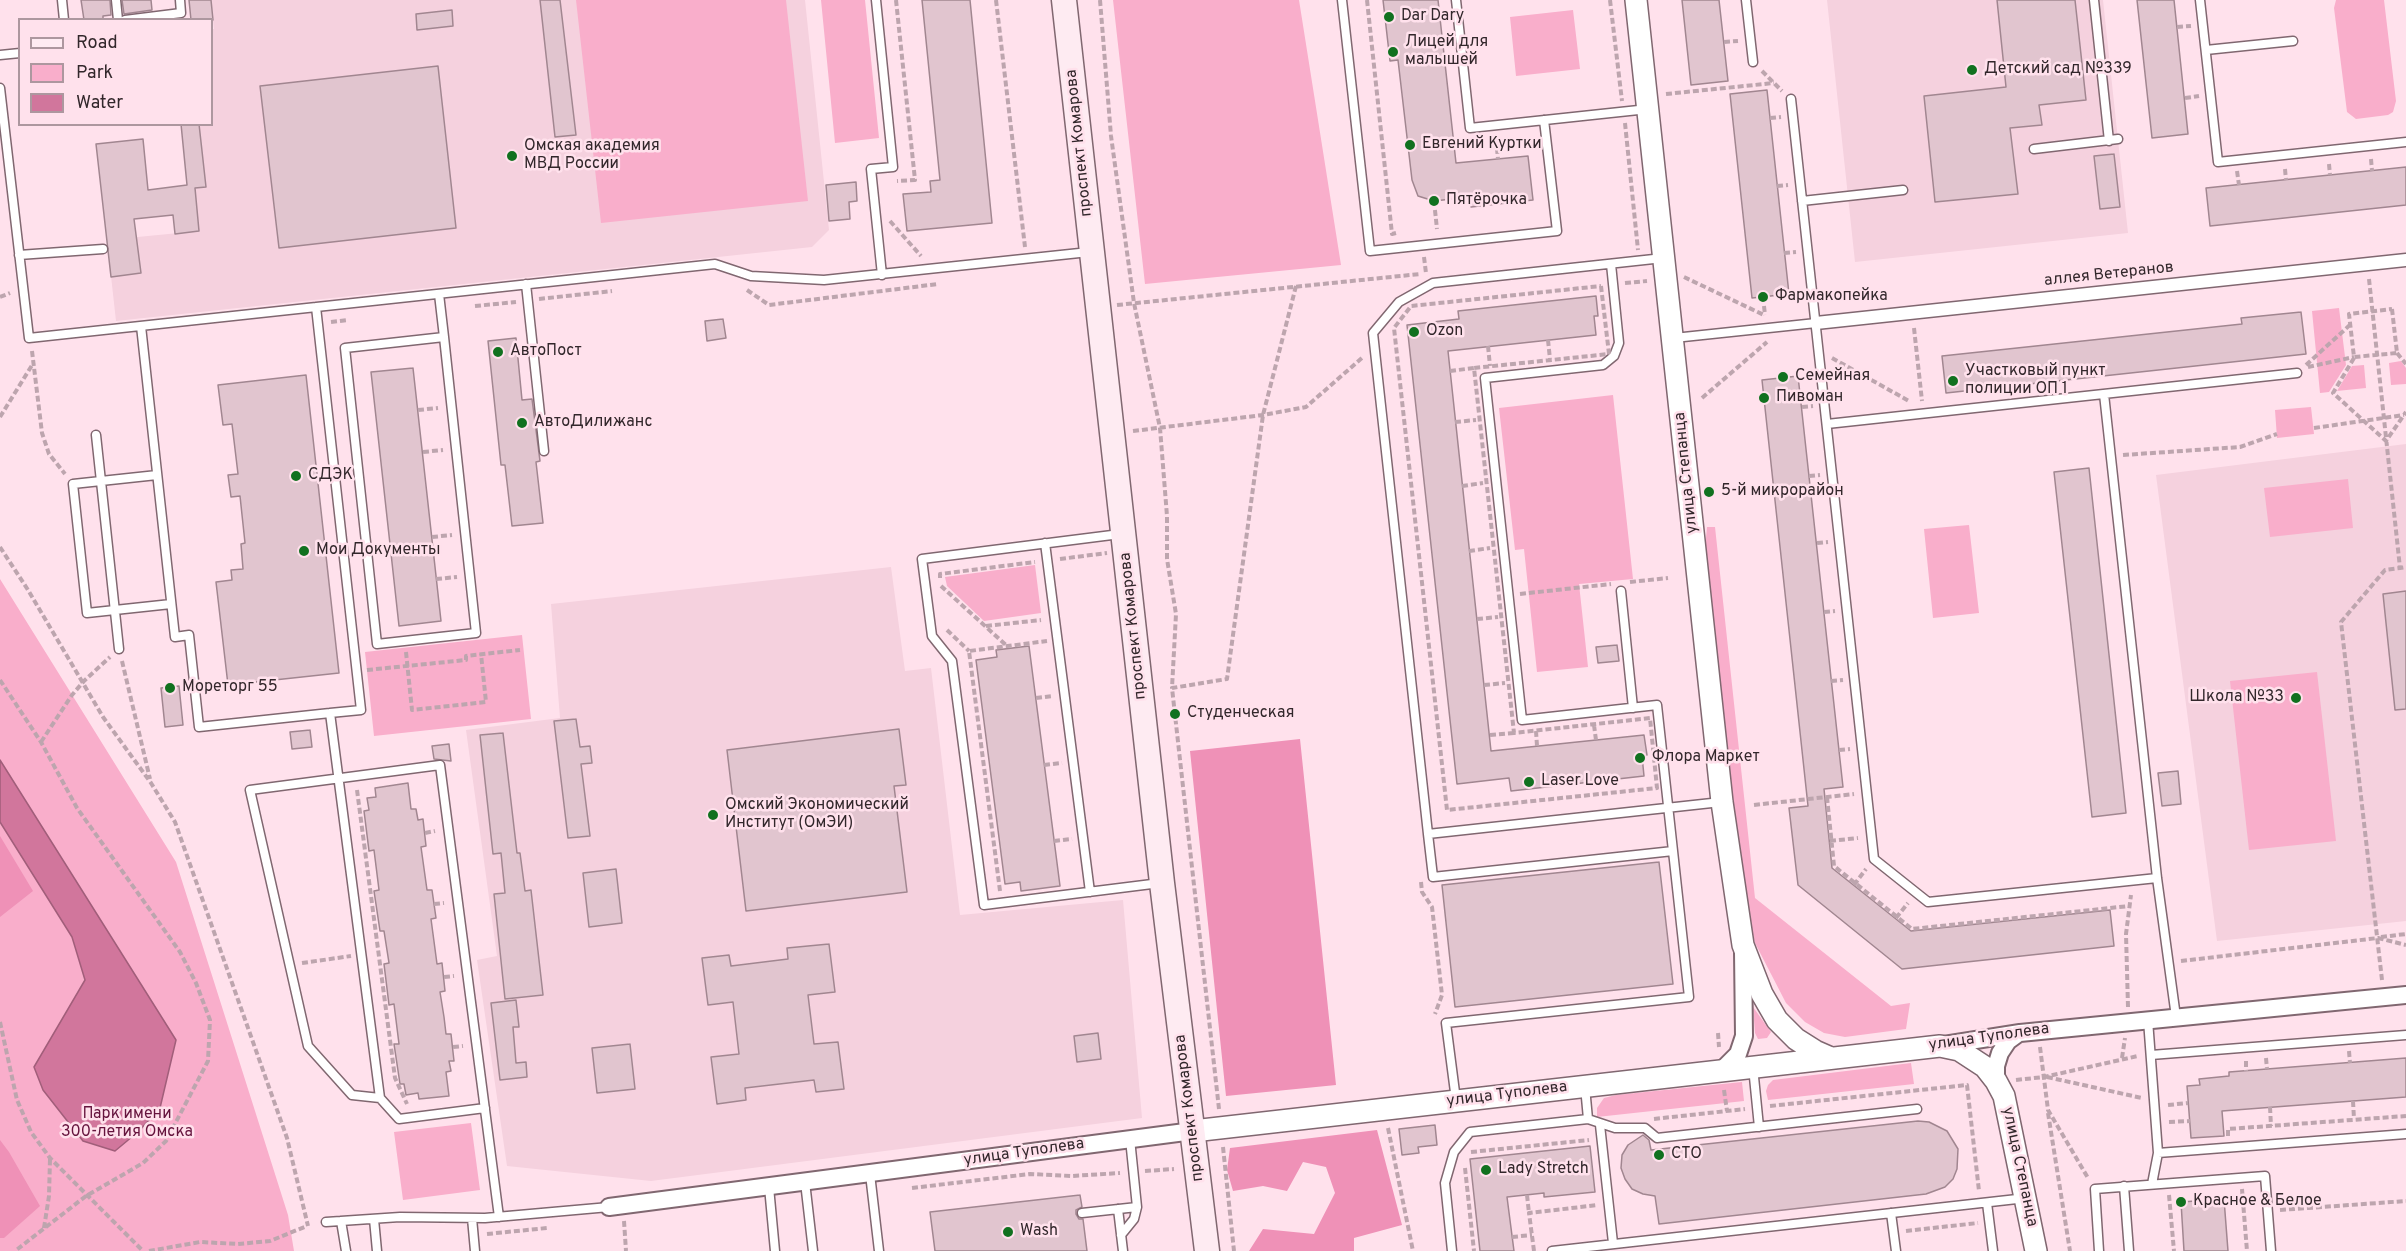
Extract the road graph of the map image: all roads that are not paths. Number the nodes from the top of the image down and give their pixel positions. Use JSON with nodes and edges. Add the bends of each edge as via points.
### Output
{"nodes":[{"id":1,"x":62,"y":0,"type":"edge"},
{"id":2,"x":116,"y":0,"type":"edge"},
{"id":3,"x":180,"y":0,"type":"edge"},
{"id":4,"x":876,"y":0,"type":"edge"},
{"id":5,"x":1064,"y":0,"type":"edge"},
{"id":6,"x":1342,"y":0,"type":"edge"},
{"id":7,"x":1456,"y":0,"type":"edge"},
{"id":8,"x":1636,"y":0,"type":"edge"},
{"id":9,"x":1746,"y":0,"type":"edge"},
{"id":10,"x":2094,"y":0,"type":"edge"},
{"id":11,"x":2200,"y":0,"type":"edge"},
{"id":12,"x":64,"y":18,"type":"edge"},
{"id":13,"x":118,"y":18,"type":"edge"},
{"id":14,"x":141,"y":18,"type":"edge"},
{"id":15,"x":2293,"y":41,"type":"dead end"},
{"id":16,"x":2206,"y":50,"type":"junction"},
{"id":17,"x":18,"y":53,"type":"edge"},
{"id":18,"x":0,"y":55,"type":"edge"},
{"id":19,"x":1753,"y":62,"type":"road end"},
{"id":20,"x":0,"y":88,"type":"edge"},
{"id":21,"x":1791,"y":99,"type":"road end"},
{"id":22,"x":1648,"y":109,"type":"junction"},
{"id":23,"x":1544,"y":120,"type":"junction"},
{"id":24,"x":2406,"y":142,"type":"edge"},
{"id":25,"x":2034,"y":149,"type":"dead end"},
{"id":26,"x":1903,"y":190,"type":"dead end"},
{"id":27,"x":1802,"y":201,"type":"junction"},
{"id":28,"x":103,"y":249,"type":"dead end"},
{"id":29,"x":1092,"y":251,"type":"junction"},
{"id":30,"x":19,"y":255,"type":"junction"},
{"id":31,"x":1665,"y":258,"type":"junction"},
{"id":32,"x":2406,"y":260,"type":"edge"},
{"id":33,"x":1611,"y":264,"type":"junction"},
{"id":34,"x":882,"y":274,"type":"junction"},
{"id":35,"x":526,"y":284,"type":"junction"},
{"id":36,"x":439,"y":294,"type":"junction"},
{"id":37,"x":316,"y":307,"type":"junction"},
{"id":38,"x":1816,"y":323,"type":"junction"},
{"id":39,"x":141,"y":326,"type":"junction"},
{"id":40,"x":444,"y":338,"type":"junction"},
{"id":41,"x":1673,"y":338,"type":"junction"},
{"id":42,"x":2297,"y":373,"type":"dead end"},
{"id":43,"x":2104,"y":394,"type":"junction"},
{"id":44,"x":1827,"y":424,"type":"junction"},
{"id":45,"x":96,"y":435,"type":"dead end"},
{"id":46,"x":544,"y":451,"type":"dead end"},
{"id":47,"x":157,"y":475,"type":"junction"},
{"id":48,"x":101,"y":481,"type":"junction"},
{"id":49,"x":1124,"y":533,"type":"junction"},
{"id":50,"x":1045,"y":543,"type":"junction"},
{"id":51,"x":1621,"y":591,"type":"dead end"},
{"id":52,"x":171,"y":604,"type":"junction"},
{"id":53,"x":115,"y":610,"type":"junction"},
{"id":54,"x":119,"y":649,"type":"road end"},
{"id":55,"x":1633,"y":708,"type":"junction"},
{"id":56,"x":330,"y":713,"type":"junction"},
{"id":57,"x":339,"y":778,"type":"junction"},
{"id":58,"x":1722,"y":802,"type":"junction"},
{"id":59,"x":1668,"y":808,"type":"junction"},
{"id":60,"x":1428,"y":834,"type":"junction"},
{"id":61,"x":1673,"y":851,"type":"junction"},
{"id":62,"x":2157,"y":878,"type":"junction"},
{"id":63,"x":1162,"y":883,"type":"junction"},
{"id":64,"x":1090,"y":892,"type":"junction"},
{"id":65,"x":1743,"y":945,"type":"junction"},
{"id":66,"x":2406,"y":995,"type":"edge"},
{"id":67,"x":2176,"y":1017,"type":"junction"},
{"id":68,"x":2148,"y":1020,"type":"junction"},
{"id":69,"x":2020,"y":1033,"type":"junction"},
{"id":70,"x":2406,"y":1035,"type":"edge"},
{"id":71,"x":1940,"y":1046,"type":"junction"},
{"id":72,"x":2151,"y":1055,"type":"junction"},
{"id":73,"x":1831,"y":1058,"type":"junction"},
{"id":74,"x":1752,"y":1067,"type":"junction"},
{"id":75,"x":1722,"y":1070,"type":"junction"},
{"id":76,"x":2006,"y":1080,"type":"junction"},
{"id":77,"x":1585,"y":1086,"type":"junction"},
{"id":78,"x":380,"y":1098,"type":"junction"},
{"id":79,"x":1456,"y":1101,"type":"junction"},
{"id":80,"x":485,"y":1108,"type":"junction"},
{"id":81,"x":1917,"y":1109,"type":"dead end"},
{"id":82,"x":1588,"y":1119,"type":"junction"},
{"id":83,"x":1600,"y":1125,"type":"junction"},
{"id":84,"x":1759,"y":1127,"type":"junction"},
{"id":85,"x":1193,"y":1131,"type":"junction"},
{"id":86,"x":2406,"y":1134,"type":"edge"},
{"id":87,"x":1130,"y":1139,"type":"junction"},
{"id":88,"x":2158,"y":1153,"type":"junction"},
{"id":89,"x":870,"y":1174,"type":"junction"},
{"id":90,"x":805,"y":1182,"type":"junction"},
{"id":91,"x":2152,"y":1184,"type":"junction"},
{"id":92,"x":769,"y":1186,"type":"junction"},
{"id":93,"x":2124,"y":1186,"type":"junction"},
{"id":94,"x":2026,"y":1198,"type":"junction"},
{"id":95,"x":1984,"y":1203,"type":"junction"},
{"id":96,"x":609,"y":1206,"type":"joint"},
{"id":97,"x":1137,"y":1207,"type":"junction"},
{"id":98,"x":1118,"y":1209,"type":"junction"},
{"id":99,"x":1082,"y":1213,"type":"dead end"},
{"id":100,"x":1892,"y":1213,"type":"junction"},
{"id":101,"x":499,"y":1217,"type":"junction"},
{"id":102,"x":472,"y":1218,"type":"junction"},
{"id":103,"x":374,"y":1219,"type":"junction"},
{"id":104,"x":341,"y":1221,"type":"junction"},
{"id":105,"x":326,"y":1222,"type":"road end"},
{"id":106,"x":1121,"y":1235,"type":"junction"},
{"id":107,"x":1613,"y":1243,"type":"junction"},
{"id":108,"x":346,"y":1251,"type":"edge"},
{"id":109,"x":377,"y":1251,"type":"edge"},
{"id":110,"x":476,"y":1251,"type":"edge"},
{"id":111,"x":775,"y":1251,"type":"edge"},
{"id":112,"x":813,"y":1251,"type":"edge"},
{"id":113,"x":879,"y":1251,"type":"edge"},
{"id":114,"x":1123,"y":1251,"type":"edge"},
{"id":115,"x":1207,"y":1251,"type":"edge"},
{"id":116,"x":1452,"y":1251,"type":"edge"},
{"id":117,"x":1552,"y":1251,"type":"edge"},
{"id":118,"x":1896,"y":1251,"type":"edge"},
{"id":119,"x":1993,"y":1251,"type":"edge"},
{"id":120,"x":2036,"y":1251,"type":"edge"},
{"id":121,"x":2100,"y":1251,"type":"edge"},
{"id":122,"x":2129,"y":1251,"type":"edge"},
{"id":123,"x":2271,"y":1251,"type":"edge"}],
"edges":[{"from":1,"to":12,"type":"lane"},
{"from":2,"to":13,"type":"lane"},
{"from":3,"to":14,"type":"lane","via":[[181,13]]},
{"from":4,"to":34,"type":"lane","via":[[893,167],[871,170]]},
{"from":5,"to":29,"type":"main road","name":"проспект Комарова"},
{"from":6,"to":23,"type":"lane","via":[[1370,251],[1557,231]]},
{"from":7,"to":23,"type":"lane","via":[[1470,128]]},
{"from":8,"to":22,"type":"street","name":"улица Степанца"},
{"from":9,"to":19,"type":"lane"},
{"from":10,"to":25,"type":"lane","via":[[2114,140]]},
{"from":11,"to":16,"type":"lane"},
{"from":15,"to":16,"type":"lane"},
{"from":16,"to":24,"type":"lane","via":[[2218,162]]},
{"from":17,"to":18,"type":"lane"},
{"from":20,"to":30,"type":"lane"},
{"from":21,"to":27,"type":"lane"},
{"from":22,"to":23,"type":"lane"},
{"from":22,"to":31,"type":"street","name":"улица Степанца"},
{"from":26,"to":27,"type":"lane"},
{"from":27,"to":38,"type":"lane"},
{"from":28,"to":30,"type":"lane"},
{"from":29,"to":34,"type":"lane"},
{"from":29,"to":49,"type":"main road","name":"проспект Комарова"},
{"from":30,"to":39,"type":"lane","via":[[29,338]]},
{"from":31,"to":33,"type":"lane"},
{"from":31,"to":41,"type":"street","name":"улица Степанца"},
{"from":32,"to":38,"type":"street","name":"аллея Ветеранов"},
{"from":33,"to":55,"type":"lane","via":[[1619,344],[1614,356],[1603,365],[1485,378],[1522,720]]},
{"from":33,"to":60,"type":"lane","via":[[1433,283],[1399,302],[1373,333]]},
{"from":34,"to":35,"type":"lane","via":[[824,280],[751,276],[715,264]]},
{"from":35,"to":36,"type":"lane"},
{"from":35,"to":46,"type":"lane"},
{"from":36,"to":37,"type":"lane"},
{"from":36,"to":40,"type":"lane"},
{"from":37,"to":39,"type":"lane"},
{"from":37,"to":56,"type":"lane","via":[[360,710]]},
{"from":38,"to":41,"type":"lane"},
{"from":38,"to":44,"type":"lane"},
{"from":39,"to":47,"type":"lane"},
{"from":40,"to":40,"type":"lane","via":[[476,633],[377,644],[345,348]]},
{"from":41,"to":58,"type":"street","name":"улица Степанца"},
{"from":42,"to":43,"type":"lane"},
{"from":43,"to":44,"type":"lane"},
{"from":43,"to":62,"type":"lane"},
{"from":44,"to":62,"type":"lane","via":[[1874,860],[1928,902]]},
{"from":45,"to":48,"type":"lane"},
{"from":47,"to":48,"type":"lane"},
{"from":47,"to":52,"type":"lane"},
{"from":48,"to":53,"type":"lane"},
{"from":48,"to":53,"type":"lane","via":[[73,484],[87,613]]},
{"from":49,"to":50,"type":"lane"},
{"from":49,"to":63,"type":"main road","name":"проспект Комарова"},
{"from":50,"to":64,"type":"lane"},
{"from":50,"to":64,"type":"lane","via":[[922,559],[932,636],[952,661],[984,906]]},
{"from":51,"to":55,"type":"lane"},
{"from":52,"to":53,"type":"lane"},
{"from":52,"to":56,"type":"lane","via":[[175,637],[189,636],[199,728]]},
{"from":53,"to":54,"type":"lane"},
{"from":55,"to":59,"type":"lane","via":[[1657,705]]},
{"from":56,"to":57,"type":"lane"},
{"from":57,"to":78,"type":"lane"},
{"from":57,"to":78,"type":"lane","via":[[249,790],[308,1046],[352,1095]]},
{"from":57,"to":80,"type":"lane","via":[[440,765]]},
{"from":58,"to":59,"type":"lane"},
{"from":58,"to":65,"type":"street","name":"улица Степанца"},
{"from":59,"to":60,"type":"lane"},
{"from":59,"to":61,"type":"lane"},
{"from":60,"to":61,"type":"lane","via":[[1433,877]]},
{"from":61,"to":79,"type":"lane","via":[[1689,997],[1446,1023]]},
{"from":62,"to":67,"type":"lane"},
{"from":63,"to":64,"type":"lane"},
{"from":63,"to":85,"type":"main road","name":"проспект Комарова"},
{"from":65,"to":73,"type":"street","name":"улица Степанца","via":[[1777,1020],[1796,1039]]},
{"from":65,"to":75,"type":"street","name":"улица Степанца","via":[[1744,1036],[1738,1054]]},
{"from":66,"to":67,"type":"street","name":"улица Туполева"},
{"from":67,"to":68,"type":"street","name":"улица Туполева"},
{"from":68,"to":69,"type":"street","name":"улица Туполева"},
{"from":68,"to":72,"type":"lane"},
{"from":69,"to":71,"type":"street","name":"улица Туполева"},
{"from":69,"to":76,"type":"street","via":[[2008,1041],[1996,1066]]},
{"from":70,"to":72,"type":"lane"},
{"from":71,"to":73,"type":"street","name":"улица Туполева"},
{"from":71,"to":76,"type":"street","name":"улица Степанца","via":[[1971,1056]]},
{"from":72,"to":88,"type":"lane"},
{"from":73,"to":74,"type":"street","name":"улица Туполева"},
{"from":74,"to":75,"type":"street","name":"улица Туполева"},
{"from":74,"to":84,"type":"lane"},
{"from":75,"to":77,"type":"street","name":"улица Туполева"},
{"from":76,"to":94,"type":"street","name":"улица Степанца","via":[[2004,1096]]},
{"from":77,"to":79,"type":"street","name":"улица Туполева"},
{"from":77,"to":82,"type":"lane"},
{"from":78,"to":80,"type":"lane","via":[[399,1119]]},
{"from":79,"to":85,"type":"street","name":"улица Туполева"},
{"from":80,"to":101,"type":"lane"},
{"from":81,"to":84,"type":"lane"},
{"from":82,"to":83,"type":"lane"},
{"from":82,"to":116,"type":"lane","via":[[1470,1132],[1454,1152],[1445,1183]]},
{"from":83,"to":84,"type":"lane","via":[[1645,1128],[1656,1138]]},
{"from":83,"to":107,"type":"lane"},
{"from":85,"to":87,"type":"street","name":"улица Туполева"},
{"from":85,"to":115,"type":"main road","name":"проспект Комарова"},
{"from":86,"to":88,"type":"lane"},
{"from":87,"to":89,"type":"street","name":"улица Туполева"},
{"from":87,"to":97,"type":"lane"},
{"from":88,"to":91,"type":"lane"},
{"from":89,"to":90,"type":"street","name":"улица Туполева"},
{"from":89,"to":113,"type":"lane"},
{"from":90,"to":92,"type":"street","name":"улица Туполева"},
{"from":90,"to":112,"type":"lane"},
{"from":91,"to":93,"type":"lane"},
{"from":91,"to":123,"type":"lane","via":[[2265,1176]]},
{"from":92,"to":96,"type":"street","name":"улица Туполева"},
{"from":92,"to":111,"type":"lane"},
{"from":93,"to":121,"type":"lane","via":[[2095,1189]]},
{"from":93,"to":122,"type":"lane"},
{"from":94,"to":95,"type":"lane"},
{"from":94,"to":120,"type":"street","name":"улица Степанца"},
{"from":95,"to":100,"type":"lane"},
{"from":95,"to":119,"type":"lane"},
{"from":96,"to":101,"type":"lane"},
{"from":97,"to":98,"type":"lane"},
{"from":97,"to":106,"type":"lane","via":[[1134,1219]]},
{"from":98,"to":99,"type":"lane"},
{"from":98,"to":106,"type":"lane"},
{"from":100,"to":107,"type":"lane"},
{"from":100,"to":118,"type":"lane"},
{"from":101,"to":102,"type":"lane"},
{"from":102,"to":103,"type":"lane"},
{"from":102,"to":110,"type":"lane"},
{"from":103,"to":104,"type":"lane"},
{"from":103,"to":109,"type":"lane"},
{"from":104,"to":105,"type":"lane"},
{"from":104,"to":108,"type":"lane"},
{"from":106,"to":114,"type":"lane"},
{"from":107,"to":117,"type":"lane"}]}
